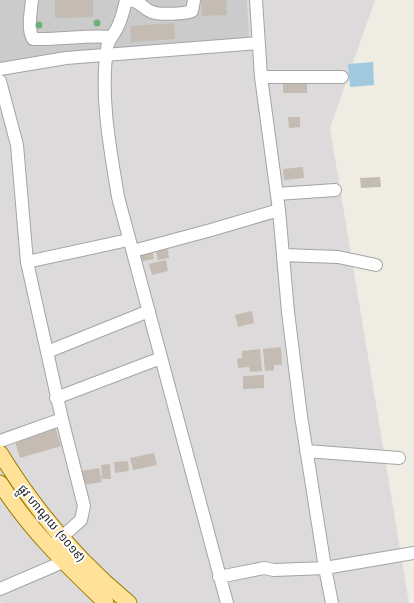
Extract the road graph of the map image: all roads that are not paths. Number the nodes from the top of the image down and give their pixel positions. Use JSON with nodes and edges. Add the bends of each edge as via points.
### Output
{"nodes":[{"id":1,"x":32,"y":0,"type":"edge"},
{"id":2,"x":126,"y":0,"type":"edge"},
{"id":3,"x":131,"y":0,"type":"edge"},
{"id":4,"x":194,"y":0,"type":"edge"},
{"id":5,"x":256,"y":0,"type":"edge"},
{"id":6,"x":111,"y":37,"type":"junction"},
{"id":7,"x":259,"y":43,"type":"junction"},
{"id":8,"x":107,"y":55,"type":"junction"},
{"id":9,"x":0,"y":69,"type":"edge"},
{"id":10,"x":261,"y":77,"type":"junction"},
{"id":11,"x":342,"y":77,"type":"dead end"},
{"id":12,"x":0,"y":81,"type":"edge"},
{"id":13,"x":335,"y":190,"type":"dead end"},
{"id":14,"x":277,"y":194,"type":"junction"},
{"id":15,"x":279,"y":210,"type":"junction"},
{"id":16,"x":131,"y":246,"type":"junction"},
{"id":17,"x":283,"y":255,"type":"junction"},
{"id":18,"x":27,"y":262,"type":"junction"},
{"id":19,"x":376,"y":265,"type":"dead end"},
{"id":20,"x":149,"y":311,"type":"junction"},
{"id":21,"x":47,"y":352,"type":"junction"},
{"id":22,"x":161,"y":358,"type":"junction"},
{"id":23,"x":56,"y":398,"type":"junction"},
{"id":24,"x":62,"y":419,"type":"junction"},
{"id":25,"x":0,"y":441,"type":"edge"},
{"id":26,"x":306,"y":451,"type":"junction"},
{"id":27,"x":0,"y":454,"type":"edge"},
{"id":28,"x":399,"y":458,"type":"dead end"},
{"id":29,"x":0,"y":483,"type":"edge"},
{"id":30,"x":62,"y":538,"type":"junction"},
{"id":31,"x":50,"y":548,"type":"junction"},
{"id":32,"x":414,"y":553,"type":"edge"},
{"id":33,"x":63,"y":562,"type":"junction"},
{"id":34,"x":325,"y":568,"type":"junction"},
{"id":35,"x":219,"y":577,"type":"junction"},
{"id":36,"x":0,"y":590,"type":"edge"},
{"id":37,"x":106,"y":603,"type":"edge"},
{"id":38,"x":129,"y":603,"type":"edge"},
{"id":39,"x":226,"y":603,"type":"edge"},
{"id":40,"x":332,"y":603,"type":"edge"}],
"edges":[{"from":1,"to":6,"type":"street","via":[[30,35],[33,39],[99,35]]},
{"from":2,"to":6,"type":"street","via":[[118,27]]},
{"from":3,"to":4,"type":"street","via":[[138,1],[153,13],[183,13],[192,11]]},
{"from":5,"to":7,"type":"street"},
{"from":6,"to":8,"type":"street"},
{"from":7,"to":8,"type":"street"},
{"from":7,"to":10,"type":"street"},
{"from":8,"to":9,"type":"street","via":[[66,58]]},
{"from":8,"to":16,"type":"street","via":[[105,105],[109,142],[118,197]]},
{"from":10,"to":11,"type":"street"},
{"from":10,"to":14,"type":"street"},
{"from":12,"to":18,"type":"street","via":[[17,145]]},
{"from":13,"to":14,"type":"street"},
{"from":14,"to":15,"type":"street"},
{"from":15,"to":16,"type":"street","via":[[211,230]]},
{"from":15,"to":17,"type":"street"},
{"from":16,"to":18,"type":"street"},
{"from":16,"to":20,"type":"street"},
{"from":17,"to":19,"type":"street","via":[[338,257]]},
{"from":17,"to":26,"type":"street"},
{"from":18,"to":21,"type":"street"},
{"from":20,"to":21,"type":"street"},
{"from":20,"to":22,"type":"street"},
{"from":21,"to":23,"type":"street"},
{"from":22,"to":23,"type":"street"},
{"from":22,"to":35,"type":"street"},
{"from":23,"to":24,"type":"street"},
{"from":24,"to":25,"type":"street"},
{"from":24,"to":30,"type":"street","via":[[84,506],[81,520]]},
{"from":26,"to":28,"type":"street"},
{"from":26,"to":34,"type":"street"},
{"from":27,"to":30,"type":"main road","name":"ផ្លូវ ហាណូយ (១០១៩)"},
{"from":29,"to":31,"type":"main road","name":"ផ្លូវ ហាណូយ (១០១៩)"},
{"from":30,"to":31,"type":"street"},
{"from":30,"to":38,"type":"main road","name":"ផ្លូវ ហាណូយ (១០១៩)"},
{"from":31,"to":33,"type":"main road","name":"ផ្លូវ ហាណូយ (១០១៩)"},
{"from":32,"to":34,"type":"street"},
{"from":33,"to":36,"type":"street"},
{"from":33,"to":37,"type":"main road","name":"ផ្លូវ ហាណូយ (១០១៩)"},
{"from":34,"to":35,"type":"street","via":[[264,568]]},
{"from":34,"to":40,"type":"street"},
{"from":35,"to":39,"type":"street"}]}
